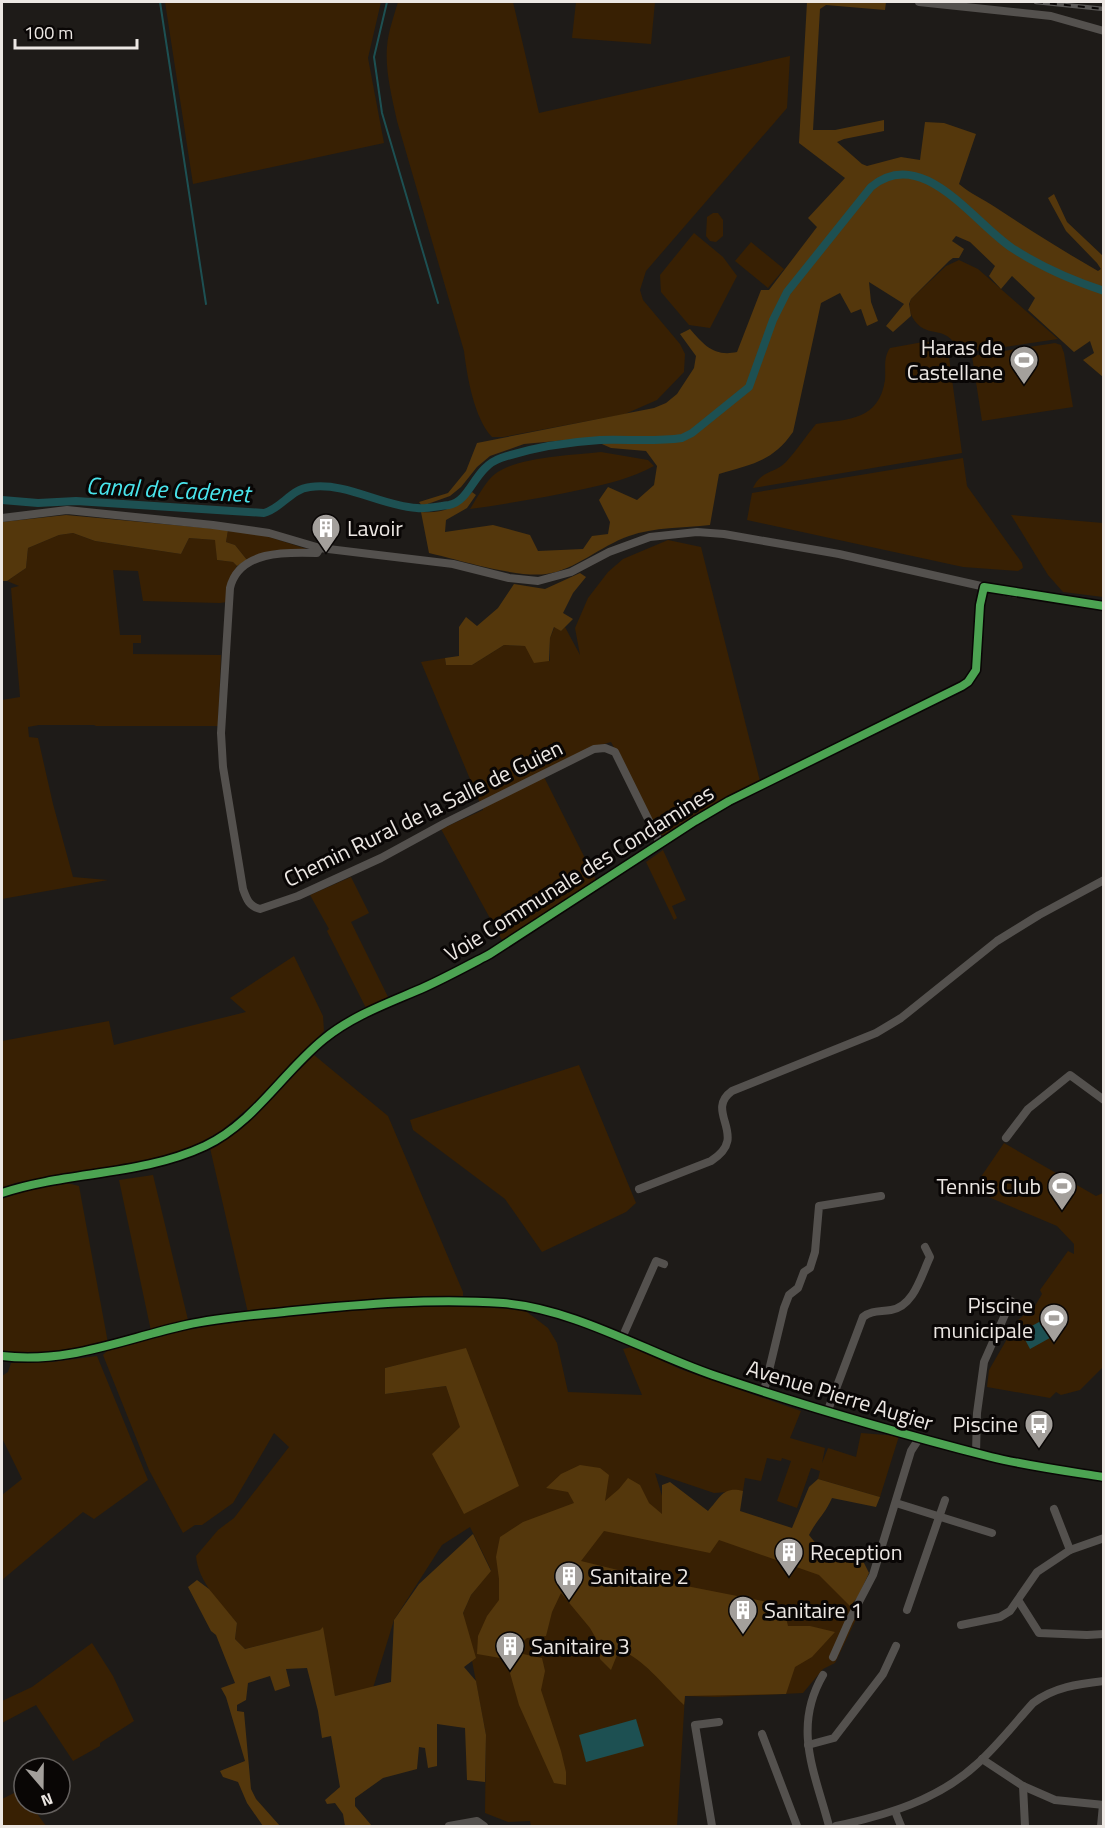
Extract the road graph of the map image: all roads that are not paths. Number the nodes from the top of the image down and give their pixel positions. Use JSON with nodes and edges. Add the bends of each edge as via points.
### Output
{"nodes":[{"id":1,"x":919,"y":2,"type":"edge"},
{"id":2,"x":1104,"y":31,"type":"edge"},
{"id":3,"x":2,"y":518,"type":"edge"},
{"id":4,"x":320,"y":548,"type":"junction"},
{"id":5,"x":984,"y":587,"type":"junction"},
{"id":6,"x":1104,"y":606,"type":"edge"},
{"id":7,"x":660,"y":843,"type":"junction"},
{"id":8,"x":1104,"y":880,"type":"edge"},
{"id":9,"x":1104,"y":1100,"type":"edge"},
{"id":10,"x":1006,"y":1138,"type":"dead end"},
{"id":11,"x":639,"y":1189,"type":"dead end"},
{"id":12,"x":2,"y":1193,"type":"edge"},
{"id":13,"x":881,"y":1196,"type":"dead end"},
{"id":14,"x":925,"y":1247,"type":"dead end"},
{"id":15,"x":664,"y":1264,"type":"dead end"},
{"id":16,"x":1011,"y":1301,"type":"dead end"},
{"id":17,"x":622,"y":1338,"type":"junction"},
{"id":18,"x":2,"y":1356,"type":"edge"},
{"id":19,"x":764,"y":1391,"type":"junction"},
{"id":20,"x":828,"y":1410,"type":"junction"},
{"id":21,"x":920,"y":1437,"type":"junction"},
{"id":22,"x":976,"y":1453,"type":"junction"},
{"id":23,"x":1104,"y":1477,"type":"edge"},
{"id":24,"x":945,"y":1500,"type":"dead end"},
{"id":25,"x":896,"y":1503,"type":"junction"},
{"id":26,"x":1054,"y":1509,"type":"dead end"},
{"id":27,"x":940,"y":1515,"type":"junction"},
{"id":28,"x":992,"y":1533,"type":"dead end"},
{"id":29,"x":1104,"y":1538,"type":"edge"},
{"id":30,"x":1070,"y":1550,"type":"junction"},
{"id":31,"x":1018,"y":1600,"type":"junction"},
{"id":32,"x":907,"y":1610,"type":"dead end"},
{"id":33,"x":961,"y":1625,"type":"dead end"},
{"id":34,"x":1104,"y":1634,"type":"edge"},
{"id":35,"x":897,"y":1646,"type":"dead end"},
{"id":36,"x":833,"y":1657,"type":"dead end"},
{"id":37,"x":823,"y":1675,"type":"dead end"},
{"id":38,"x":1104,"y":1681,"type":"edge"},
{"id":39,"x":719,"y":1722,"type":"dead end"},
{"id":40,"x":762,"y":1734,"type":"dead end"},
{"id":41,"x":808,"y":1745,"type":"junction"},
{"id":42,"x":982,"y":1759,"type":"junction"},
{"id":43,"x":1023,"y":1786,"type":"junction"},
{"id":44,"x":1103,"y":1805,"type":"edge"},
{"id":45,"x":895,"y":1811,"type":"junction"},
{"id":46,"x":850,"y":1825,"type":"edge"},
{"id":47,"x":449,"y":1827,"type":"edge"},
{"id":48,"x":484,"y":1827,"type":"edge"},
{"id":49,"x":712,"y":1827,"type":"edge"},
{"id":50,"x":797,"y":1827,"type":"edge"},
{"id":51,"x":829,"y":1827,"type":"edge"},
{"id":52,"x":836,"y":1827,"type":"edge"},
{"id":53,"x":901,"y":1827,"type":"edge"},
{"id":54,"x":1025,"y":1827,"type":"edge"},
{"id":55,"x":1101,"y":1827,"type":"edge"}],
"edges":[{"from":1,"to":2,"type":"street","via":[[1051,16]]},
{"from":3,"to":4,"type":"street","via":[[67,510],[269,533]]},
{"from":4,"to":5,"type":"street","via":[[453,564],[538,581],[571,572],[650,537],[697,532],[828,552]]},
{"from":4,"to":7,"type":"street","name":"Chemin Rural de la Salle de Guien","via":[[317,553],[283,552],[249,563],[236,573],[230,588],[221,757],[247,902],[260,909],[320,886],[594,749],[615,752]]},
{"from":5,"to":6,"type":"street"},
{"from":5,"to":7,"type":"street","name":"Voie Communale des Condamines","via":[[977,664],[968,682],[732,800]]},
{"from":7,"to":12,"type":"street","name":"Voie Communale des Condamines","via":[[490,954],[343,1025],[323,1039],[248,1115],[208,1144],[155,1164]]},
{"from":8,"to":11,"type":"street","via":[[997,941],[876,1034],[732,1091],[722,1103],[728,1133],[725,1149],[719,1156]]},
{"from":9,"to":10,"type":"street","via":[[1070,1075],[1028,1109]]},
{"from":13,"to":19,"type":"street","via":[[819,1206],[815,1252],[810,1268],[784,1308]]},
{"from":14,"to":20,"type":"street","via":[[930,1257],[906,1305],[869,1312],[863,1317]]},
{"from":15,"to":17,"type":"street","via":[[656,1262]]},
{"from":16,"to":22,"type":"street","via":[[984,1362]]},
{"from":17,"to":18,"type":"street","name":"Avenue Pierre Augier","via":[[531,1307],[480,1302],[393,1302],[186,1325],[99,1349],[56,1356]]},
{"from":17,"to":19,"type":"street","name":"Avenue Pierre Augier"},
{"from":19,"to":20,"type":"street","name":"Avenue Pierre Augier"},
{"from":20,"to":21,"type":"street","name":"Avenue Pierre Augier"},
{"from":21,"to":22,"type":"street","name":"Avenue Pierre Augier"},
{"from":21,"to":25,"type":"street"},
{"from":22,"to":23,"type":"street","name":"Avenue Pierre Augier"},
{"from":24,"to":27,"type":"street"},
{"from":25,"to":27,"type":"street"},
{"from":25,"to":36,"type":"street","via":[[873,1575]]},
{"from":26,"to":30,"type":"street"},
{"from":27,"to":28,"type":"street"},
{"from":27,"to":32,"type":"street"},
{"from":29,"to":30,"type":"street"},
{"from":30,"to":31,"type":"street","via":[[1037,1572]]},
{"from":31,"to":33,"type":"street","via":[[1000,1617]]},
{"from":31,"to":34,"type":"street","via":[[1039,1633]]},
{"from":35,"to":41,"type":"street","via":[[883,1674],[834,1738]]},
{"from":37,"to":41,"type":"street","via":[[810,1705]]},
{"from":38,"to":42,"type":"street","via":[[1063,1687],[1043,1696]]},
{"from":39,"to":49,"type":"street","via":[[695,1725]]},
{"from":40,"to":50,"type":"street"},
{"from":41,"to":51,"type":"street"},
{"from":42,"to":43,"type":"street"},
{"from":42,"to":45,"type":"street","via":[[949,1786]]},
{"from":43,"to":44,"type":"street","via":[[1055,1800]]},
{"from":43,"to":54,"type":"street"},
{"from":44,"to":55,"type":"street"},
{"from":45,"to":46,"type":"street"},
{"from":45,"to":53,"type":"street"},
{"from":46,"to":52,"type":"street"},
{"from":47,"to":48,"type":"street","via":[[477,1821]]}]}
